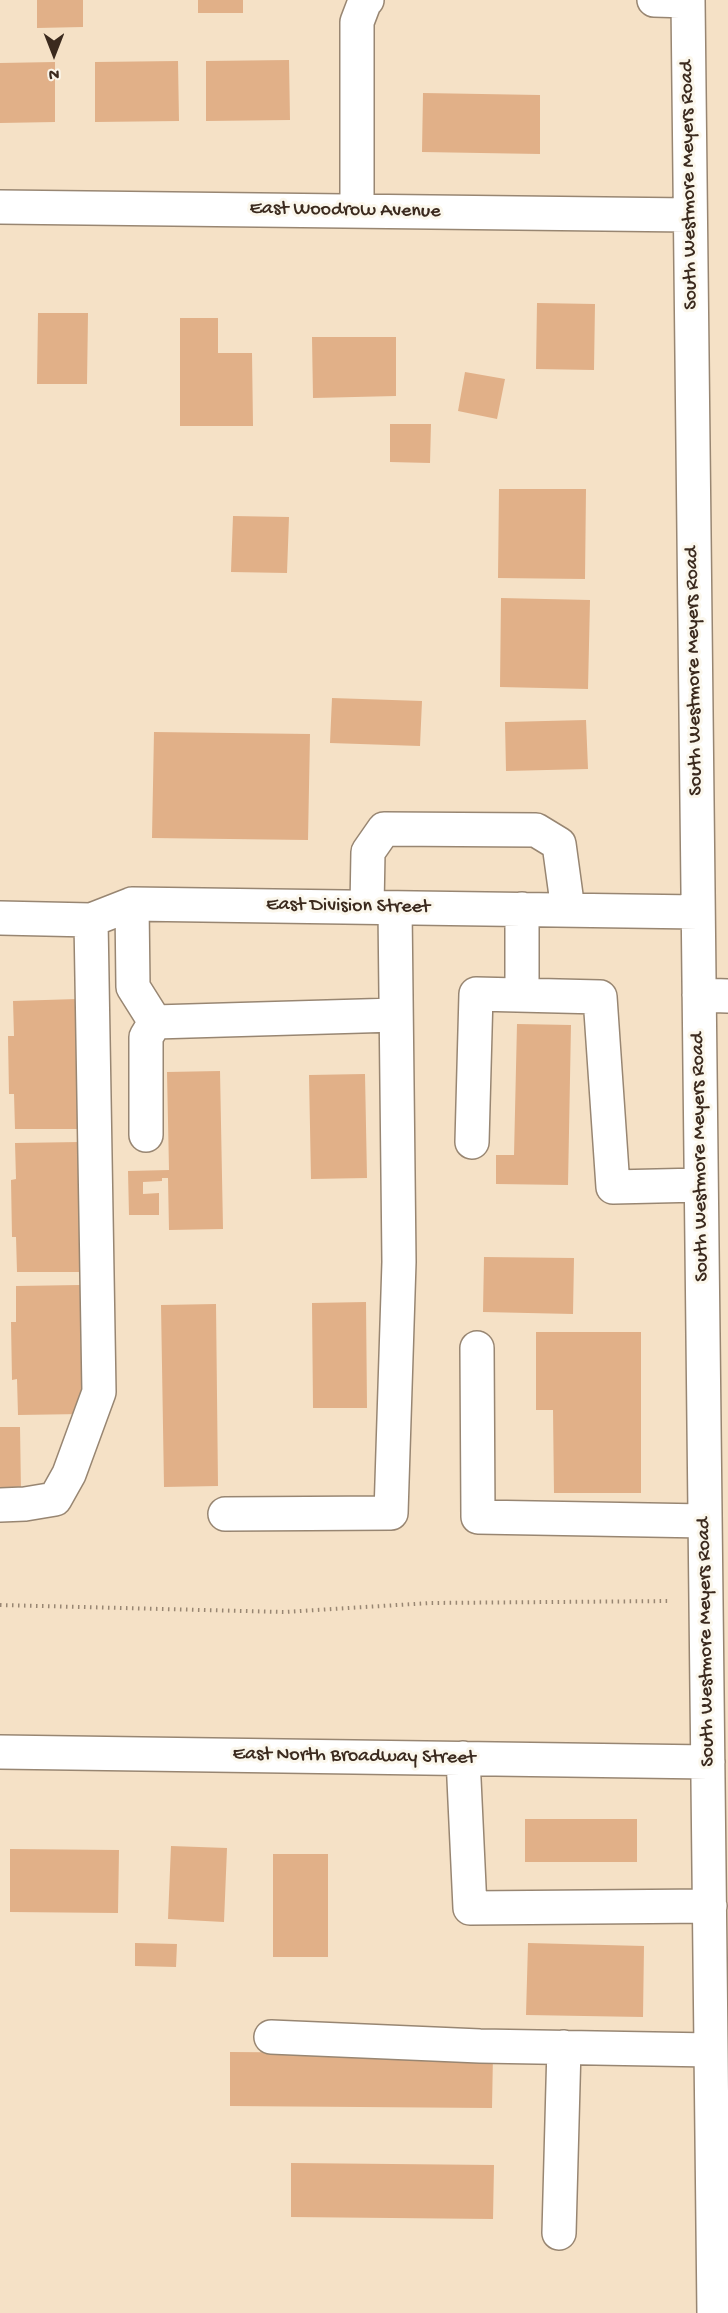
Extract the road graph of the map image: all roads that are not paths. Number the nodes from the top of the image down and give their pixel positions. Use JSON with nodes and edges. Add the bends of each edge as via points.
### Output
{"nodes":[{"id":1,"x":367,"y":0,"type":"edge"},
{"id":2,"x":654,"y":0,"type":"edge"},
{"id":3,"x":688,"y":0,"type":"edge"},
{"id":4,"x":0,"y":207,"type":"edge"},
{"id":5,"x":357,"y":211,"type":"junction"},
{"id":6,"x":690,"y":215,"type":"junction"},
{"id":7,"x":132,"y":904,"type":"junction"},
{"id":8,"x":381,"y":908,"type":"junction"},
{"id":9,"x":522,"y":909,"type":"junction"},
{"id":10,"x":567,"y":910,"type":"junction"},
{"id":11,"x":698,"y":912,"type":"junction"},
{"id":12,"x":0,"y":918,"type":"edge"},
{"id":13,"x":91,"y":920,"type":"junction"},
{"id":14,"x":522,"y":995,"type":"junction"},
{"id":15,"x":713,"y":996,"type":"edge"},
{"id":16,"x":396,"y":1015,"type":"junction"},
{"id":17,"x":155,"y":1022,"type":"junction"},
{"id":18,"x":146,"y":1135,"type":"dead end"},
{"id":19,"x":472,"y":1142,"type":"dead end"},
{"id":20,"x":701,"y":1185,"type":"junction"},
{"id":21,"x":477,"y":1348,"type":"dead end"},
{"id":22,"x":0,"y":1504,"type":"edge"},
{"id":23,"x":225,"y":1514,"type":"dead end"},
{"id":24,"x":705,"y":1521,"type":"junction"},
{"id":25,"x":0,"y":1752,"type":"edge"},
{"id":26,"x":463,"y":1758,"type":"junction"},
{"id":27,"x":715,"y":1779,"type":"edge"},
{"id":28,"x":710,"y":1906,"type":"junction"},
{"id":29,"x":719,"y":1959,"type":"edge"},
{"id":30,"x":271,"y":2037,"type":"dead end"},
{"id":31,"x":564,"y":2047,"type":"junction"},
{"id":32,"x":711,"y":2050,"type":"junction"},
{"id":33,"x":720,"y":2088,"type":"edge"},
{"id":34,"x":559,"y":2234,"type":"dead end"},
{"id":35,"x":714,"y":2313,"type":"edge"}],
"edges":[{"from":1,"to":5,"type":"street","via":[[357,22]]},
{"from":2,"to":3,"type":"street"},
{"from":3,"to":6,"type":"street","name":"South Westmore Meyers Road"},
{"from":4,"to":5,"type":"street","name":"East Woodrow Avenue"},
{"from":5,"to":6,"type":"street","name":"East Woodrow Avenue"},
{"from":6,"to":11,"type":"street","name":"South Westmore Meyers Road"},
{"from":7,"to":8,"type":"street","name":"East Division Street"},
{"from":7,"to":13,"type":"street","name":"East Division Street"},
{"from":7,"to":17,"type":"street","via":[[133,987]]},
{"from":8,"to":9,"type":"street","name":"East Division Street"},
{"from":8,"to":10,"type":"street","via":[[368,852],[384,829],[536,830],[560,844]]},
{"from":8,"to":16,"type":"street"},
{"from":9,"to":10,"type":"street","name":"East Division Street"},
{"from":9,"to":14,"type":"street"},
{"from":10,"to":11,"type":"street","name":"East Division Street"},
{"from":11,"to":15,"type":"street","name":"South Westmore Meyers Road"},
{"from":12,"to":13,"type":"street","name":"East Division Street"},
{"from":13,"to":22,"type":"street","via":[[99,1392],[69,1474],[55,1498]]},
{"from":14,"to":19,"type":"street","via":[[476,994]]},
{"from":14,"to":20,"type":"street","via":[[600,997],[613,1187]]},
{"from":15,"to":20,"type":"street","name":"South Westmore Meyers Road"},
{"from":16,"to":17,"type":"street"},
{"from":16,"to":23,"type":"street","via":[[399,1262],[391,1513]]},
{"from":17,"to":18,"type":"street","via":[[146,1037]]},
{"from":20,"to":24,"type":"street","name":"South Westmore Meyers Road"},
{"from":21,"to":24,"type":"street","via":[[478,1517]]},
{"from":24,"to":27,"type":"street","name":"South Westmore Meyers Road"},
{"from":25,"to":26,"type":"street","name":"East North Broadway Street"},
{"from":26,"to":27,"type":"street","name":"East North Broadway Street"},
{"from":26,"to":28,"type":"street","via":[[470,1908]]},
{"from":27,"to":28,"type":"street","name":"South Westmore Meyers Road"},
{"from":28,"to":29,"type":"street","name":"South Westmore Meyers Road"},
{"from":29,"to":32,"type":"street","name":"South Westmore Meyers Road"},
{"from":30,"to":31,"type":"street"},
{"from":31,"to":32,"type":"street"},
{"from":31,"to":34,"type":"street"},
{"from":32,"to":33,"type":"street","name":"South Westmore Meyers Road"},
{"from":33,"to":35,"type":"street","name":"South Westmore Meyers Road"}]}
